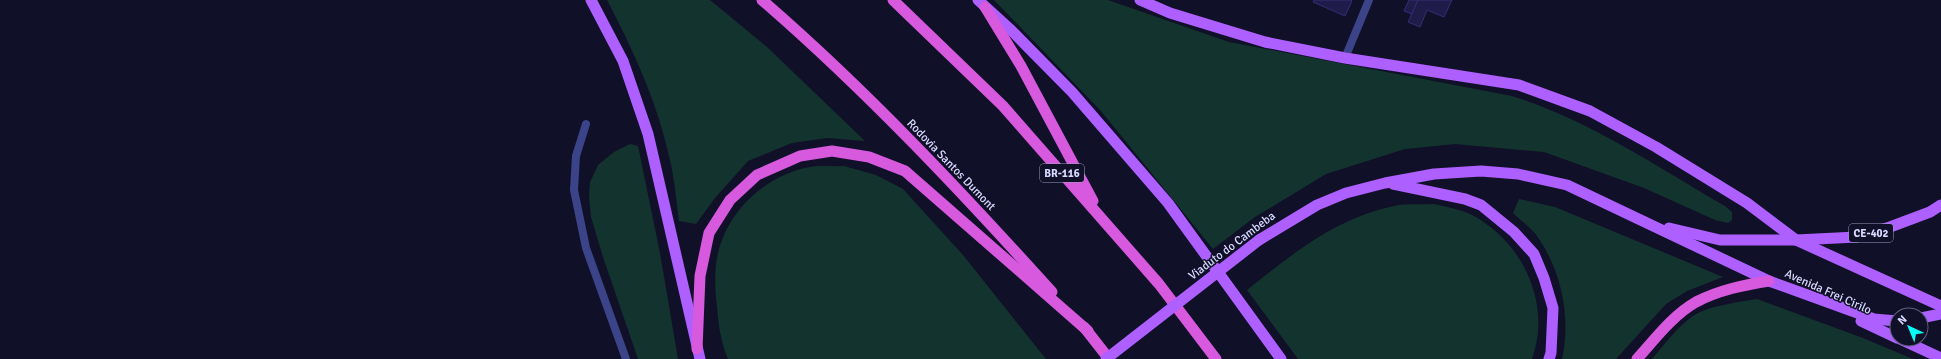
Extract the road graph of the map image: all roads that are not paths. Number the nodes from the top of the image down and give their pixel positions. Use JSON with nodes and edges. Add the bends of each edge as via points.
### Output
{"nodes":[{"id":1,"x":591,"y":0,"type":"edge"},
{"id":2,"x":762,"y":0,"type":"edge"},
{"id":3,"x":893,"y":0,"type":"edge"},
{"id":4,"x":1140,"y":0,"type":"edge"},
{"id":5,"x":1369,"y":0,"type":"edge"},
{"id":6,"x":982,"y":4,"type":"edge"},
{"id":7,"x":1344,"y":58,"type":"junction"},
{"id":8,"x":586,"y":124,"type":"dead end"},
{"id":9,"x":1385,"y":182,"type":"junction"},
{"id":10,"x":1941,"y":205,"type":"edge"},
{"id":11,"x":1101,"y":217,"type":"junction"},
{"id":12,"x":1642,"y":220,"type":"junction"},
{"id":13,"x":1796,"y":240,"type":"junction"},
{"id":14,"x":1769,"y":281,"type":"junction"},
{"id":15,"x":1941,"y":306,"type":"edge"},
{"id":16,"x":1941,"y":314,"type":"edge"},
{"id":17,"x":1929,"y":316,"type":"edge"},
{"id":18,"x":1889,"y":320,"type":"edge"},
{"id":19,"x":1088,"y":332,"type":"junction"},
{"id":20,"x":1889,"y":334,"type":"edge"},
{"id":21,"x":1917,"y":347,"type":"edge"},
{"id":22,"x":698,"y":354,"type":"edge"},
{"id":23,"x":1941,"y":358,"type":"edge"},
{"id":24,"x":626,"y":359,"type":"edge"},
{"id":25,"x":1108,"y":359,"type":"edge"},
{"id":26,"x":1216,"y":359,"type":"edge"},
{"id":27,"x":1281,"y":359,"type":"edge"},
{"id":28,"x":1549,"y":359,"type":"edge"},
{"id":29,"x":1637,"y":359,"type":"edge"}],
"edges":[{"from":1,"to":22,"type":"main road","via":[[623,61],[648,134]]},
{"from":2,"to":19,"type":"highway","name":"Rodovia Santos Dumont","via":[[813,44],[953,183]]},
{"from":3,"to":11,"type":"highway","number":"BR-116","via":[[1003,106]]},
{"from":4,"to":7,"type":"main road","via":[[1170,13],[1238,35]]},
{"from":5,"to":7,"type":"street"},
{"from":6,"to":11,"type":"highway","via":[[1021,66]]},
{"from":6,"to":27,"type":"main road","via":[[1072,92],[1168,203]]},
{"from":7,"to":13,"type":"main road","via":[[1519,85],[1590,111],[1656,147],[1747,203]]},
{"from":8,"to":24,"type":"street","via":[[576,156],[574,190],[586,248]]},
{"from":9,"to":12,"type":"main road","name":"Viaduto do Cambeba","via":[[1434,174],[1481,171],[1518,174],[1568,185]]},
{"from":9,"to":25,"type":"main road","name":"Viaduto do Cambeba","bridge":true,"via":[[1346,193],[1317,205],[1258,240]]},
{"from":9,"to":28,"type":"main road","via":[[1465,199],[1486,208],[1514,232],[1534,254],[1553,308]]},
{"from":10,"to":13,"type":"main road","number":"CE-402","via":[[1897,225],[1857,237]]},
{"from":11,"to":26,"type":"highway","number":"BR-116","via":[[1159,284]]},
{"from":12,"to":13,"type":"main road","via":[[1720,240]]},
{"from":12,"to":14,"type":"main road"},
{"from":13,"to":15,"type":"main road"},
{"from":14,"to":18,"type":"main road","via":[[1874,319]]},
{"from":14,"to":20,"type":"main road","name":"Avenida Frei Cirilo"},
{"from":14,"to":29,"type":"highway","via":[[1743,285],[1696,303],[1669,324]]},
{"from":16,"to":17,"type":"main road"},
{"from":19,"to":22,"type":"highway","via":[[905,171],[869,157],[832,151],[800,156],[757,175],[730,200],[709,233],[700,276]]},
{"from":19,"to":25,"type":"highway","name":"Rodovia Santos Dumont"},
{"from":21,"to":23,"type":"main road","name":"Avenida Frei Cirilo"}]}
